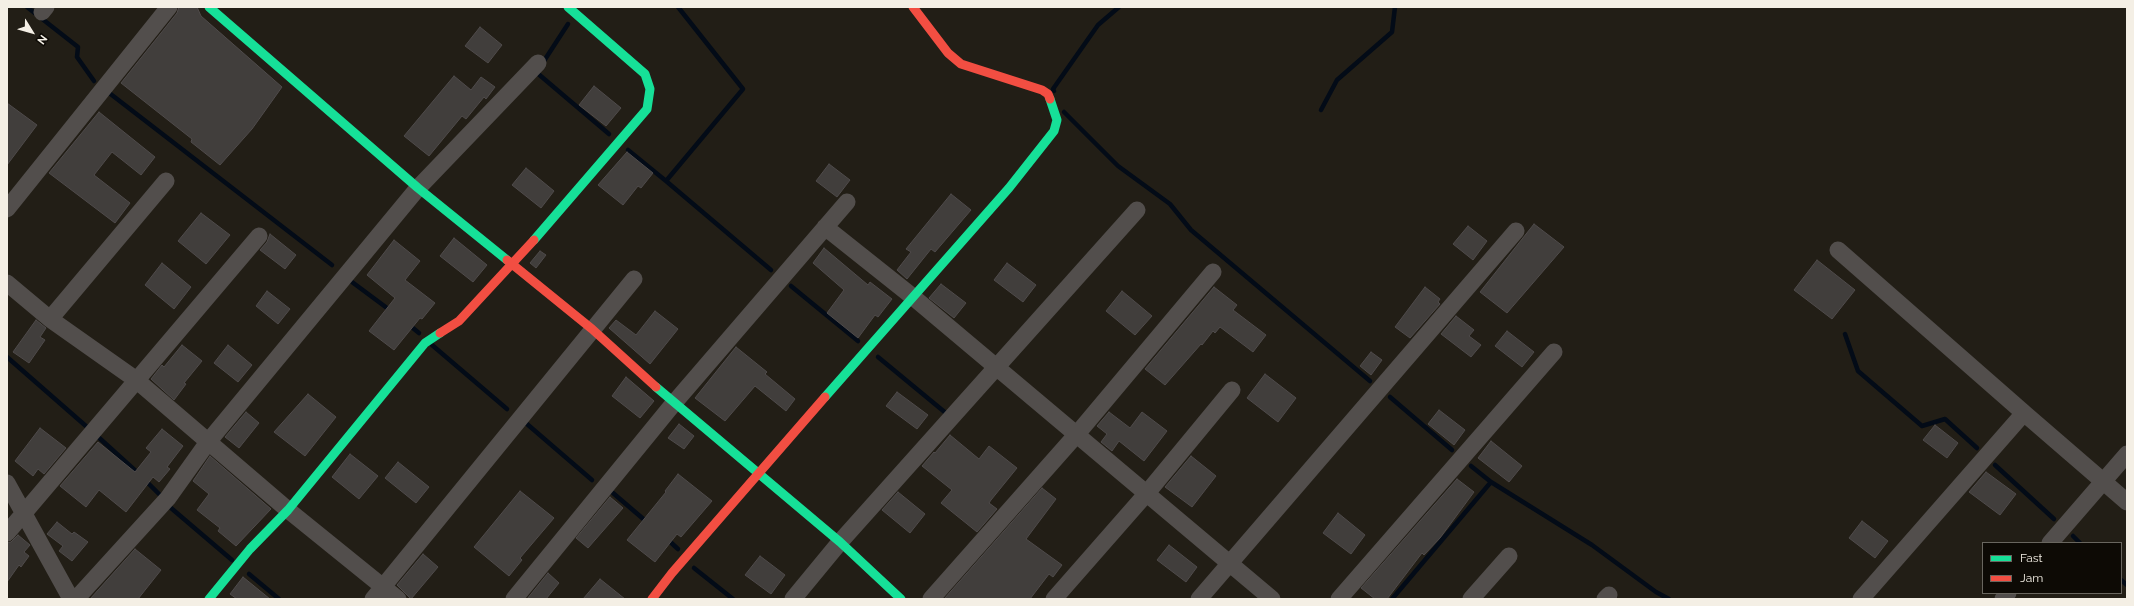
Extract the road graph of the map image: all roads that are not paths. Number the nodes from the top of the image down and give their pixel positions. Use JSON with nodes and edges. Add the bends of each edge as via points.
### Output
{"nodes":[{"id":1,"x":169,"y":7,"type":"edge"},
{"id":2,"x":209,"y":7,"type":"edge"},
{"id":3,"x":568,"y":7,"type":"edge"},
{"id":4,"x":914,"y":7,"type":"edge"},
{"id":5,"x":538,"y":62,"type":"dead end"},
{"id":6,"x":166,"y":181,"type":"dead end"},
{"id":7,"x":418,"y":188,"type":"junction"},
{"id":8,"x":847,"y":202,"type":"dead end"},
{"id":9,"x":7,"y":209,"type":"edge"},
{"id":10,"x":1136,"y":210,"type":"dead end"},
{"id":11,"x":825,"y":228,"type":"junction"},
{"id":12,"x":1516,"y":231,"type":"dead end"},
{"id":13,"x":259,"y":236,"type":"dead end"},
{"id":14,"x":1838,"y":250,"type":"dead end"},
{"id":15,"x":512,"y":265,"type":"junction"},
{"id":16,"x":1213,"y":272,"type":"dead end"},
{"id":17,"x":634,"y":279,"type":"dead end"},
{"id":18,"x":7,"y":283,"type":"edge"},
{"id":19,"x":912,"y":297,"type":"junction"},
{"id":20,"x":50,"y":318,"type":"junction"},
{"id":21,"x":592,"y":329,"type":"junction"},
{"id":22,"x":1554,"y":352,"type":"dead end"},
{"id":23,"x":997,"y":368,"type":"junction"},
{"id":24,"x":135,"y":379,"type":"junction"},
{"id":25,"x":1232,"y":390,"type":"dead end"},
{"id":26,"x":674,"y":403,"type":"junction"},
{"id":27,"x":2024,"y":413,"type":"junction"},
{"id":28,"x":1077,"y":434,"type":"junction"},
{"id":29,"x":208,"y":442,"type":"junction"},
{"id":30,"x":2127,"y":454,"type":"edge"},
{"id":31,"x":758,"y":476,"type":"junction"},
{"id":32,"x":2103,"y":480,"type":"junction"},
{"id":33,"x":7,"y":483,"type":"edge"},
{"id":34,"x":1147,"y":493,"type":"junction"},
{"id":35,"x":2127,"y":502,"type":"edge"},
{"id":36,"x":288,"y":510,"type":"junction"},
{"id":37,"x":24,"y":513,"type":"junction"},
{"id":38,"x":7,"y":533,"type":"edge"},
{"id":39,"x":840,"y":542,"type":"junction"},
{"id":40,"x":2051,"y":542,"type":"edge"},
{"id":41,"x":1509,"y":556,"type":"dead end"},
{"id":42,"x":1230,"y":563,"type":"junction"},
{"id":43,"x":378,"y":593,"type":"edge"},
{"id":44,"x":71,"y":599,"type":"edge"},
{"id":45,"x":76,"y":599,"type":"edge"},
{"id":46,"x":209,"y":599,"type":"edge"},
{"id":47,"x":398,"y":599,"type":"edge"},
{"id":48,"x":514,"y":599,"type":"edge"},
{"id":49,"x":652,"y":599,"type":"edge"},
{"id":50,"x":793,"y":599,"type":"edge"},
{"id":51,"x":901,"y":599,"type":"edge"},
{"id":52,"x":932,"y":599,"type":"edge"},
{"id":53,"x":1054,"y":599,"type":"edge"},
{"id":54,"x":1199,"y":599,"type":"edge"},
{"id":55,"x":1272,"y":599,"type":"edge"},
{"id":56,"x":1339,"y":599,"type":"edge"},
{"id":57,"x":1471,"y":599,"type":"edge"},
{"id":58,"x":1861,"y":599,"type":"edge"}],
"edges":[{"from":1,"to":9,"type":"street"},
{"from":2,"to":7,"type":"street"},
{"from":3,"to":15,"type":"street","via":[[645,74],[650,90],[647,109]]},
{"from":4,"to":19,"type":"street","via":[[953,58],[961,64],[1042,90],[1048,94],[1057,120],[1054,131],[1010,188]]},
{"from":5,"to":7,"type":"street"},
{"from":6,"to":20,"type":"street"},
{"from":7,"to":15,"type":"street"},
{"from":7,"to":29,"type":"street"},
{"from":8,"to":11,"type":"street"},
{"from":10,"to":23,"type":"street"},
{"from":11,"to":19,"type":"street"},
{"from":11,"to":26,"type":"street"},
{"from":12,"to":42,"type":"street"},
{"from":13,"to":24,"type":"street"},
{"from":14,"to":27,"type":"street"},
{"from":15,"to":21,"type":"street"},
{"from":15,"to":36,"type":"street","via":[[458,321],[425,343]]},
{"from":16,"to":28,"type":"street"},
{"from":17,"to":21,"type":"street"},
{"from":18,"to":20,"type":"street"},
{"from":19,"to":23,"type":"street"},
{"from":19,"to":31,"type":"street"},
{"from":20,"to":24,"type":"street"},
{"from":21,"to":26,"type":"street"},
{"from":21,"to":43,"type":"street"},
{"from":22,"to":56,"type":"street"},
{"from":23,"to":28,"type":"street"},
{"from":23,"to":39,"type":"street"},
{"from":24,"to":29,"type":"street"},
{"from":24,"to":37,"type":"street"},
{"from":25,"to":34,"type":"street"},
{"from":26,"to":31,"type":"street"},
{"from":26,"to":48,"type":"street"},
{"from":27,"to":32,"type":"street"},
{"from":27,"to":58,"type":"street"},
{"from":28,"to":34,"type":"street"},
{"from":28,"to":52,"type":"street"},
{"from":29,"to":36,"type":"street"},
{"from":29,"to":45,"type":"street","via":[[168,498]]},
{"from":30,"to":32,"type":"street"},
{"from":31,"to":39,"type":"street"},
{"from":31,"to":49,"type":"street"},
{"from":32,"to":35,"type":"street"},
{"from":32,"to":40,"type":"street"},
{"from":33,"to":37,"type":"street"},
{"from":34,"to":42,"type":"street"},
{"from":34,"to":53,"type":"street"},
{"from":36,"to":43,"type":"street"},
{"from":36,"to":46,"type":"street","via":[[250,549]]},
{"from":37,"to":38,"type":"street"},
{"from":37,"to":44,"type":"street"},
{"from":39,"to":50,"type":"street"},
{"from":39,"to":51,"type":"street"},
{"from":41,"to":57,"type":"street"},
{"from":42,"to":54,"type":"street"},
{"from":42,"to":55,"type":"street"},
{"from":43,"to":47,"type":"street"}]}
